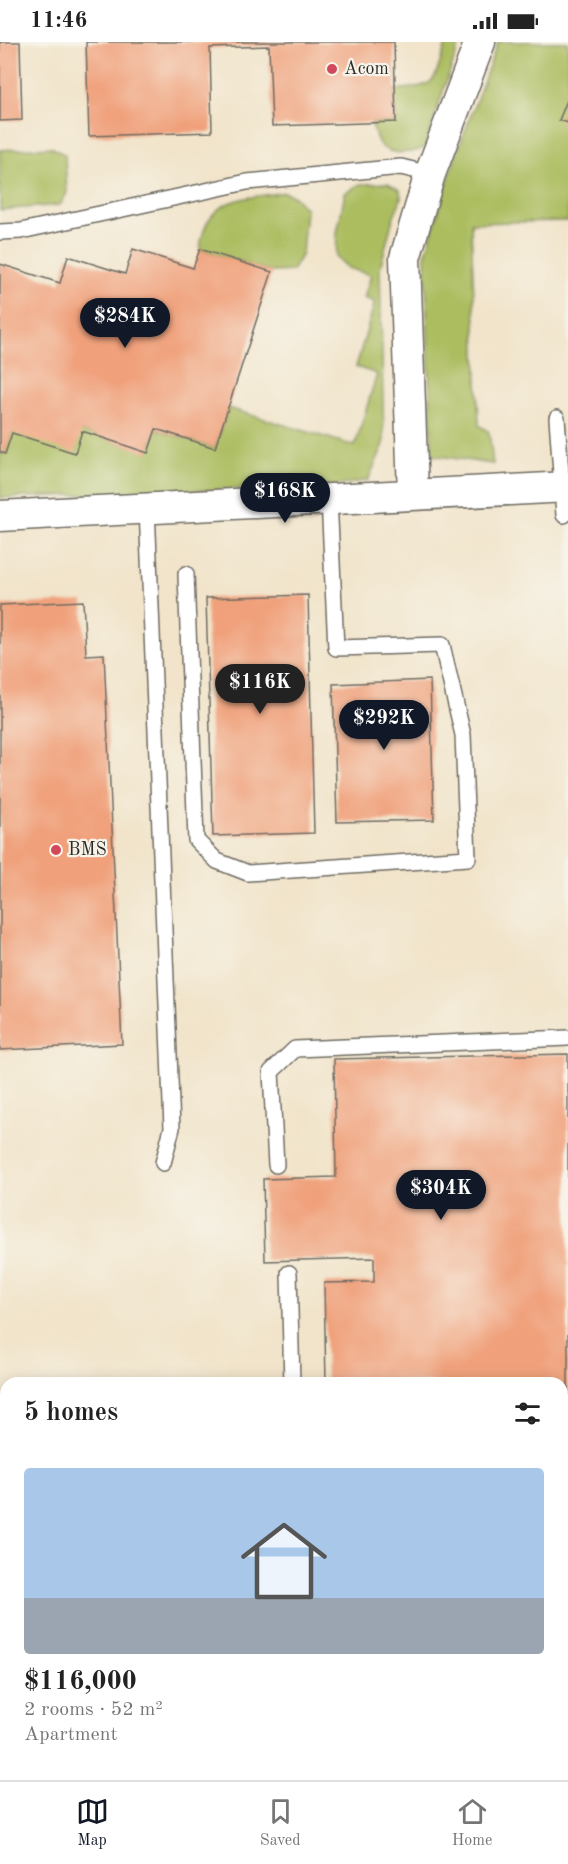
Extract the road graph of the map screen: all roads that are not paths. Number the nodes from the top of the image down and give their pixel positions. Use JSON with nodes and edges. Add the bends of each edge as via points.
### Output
{"nodes":[{"id":1,"x":480,"y":42,"type":"edge"},
{"id":2,"x":430,"y":174,"type":"junction"},
{"id":3,"x":0,"y":232,"type":"edge"},
{"id":4,"x":557,"y":418,"type":"dead end"},
{"id":5,"x":412,"y":494,"type":"junction"},
{"id":6,"x":564,"y":496,"type":"edge"},
{"id":7,"x":329,"y":498,"type":"junction"},
{"id":8,"x":147,"y":508,"type":"junction"},
{"id":9,"x":0,"y":516,"type":"edge"},
{"id":10,"x":186,"y":574,"type":"dead end"},
{"id":11,"x":568,"y":1038,"type":"edge"},
{"id":12,"x":163,"y":1163,"type":"dead end"},
{"id":13,"x":276,"y":1165,"type":"dead end"},
{"id":14,"x":289,"y":1273,"type":"dead end"},
{"id":15,"x":292,"y":1377,"type":"edge"}],
"edges":[{"from":1,"to":2,"type":"street"},
{"from":2,"to":3,"type":"lane","via":[[401,167],[247,182],[21,231]]},
{"from":2,"to":5,"type":"street","via":[[410,238],[404,279]]},
{"from":4,"to":6,"type":"lane"},
{"from":5,"to":6,"type":"street"},
{"from":5,"to":7,"type":"street"},
{"from":7,"to":8,"type":"street"},
{"from":7,"to":10,"type":"lane","via":[[336,648],[442,645],[463,735],[468,858],[248,873],[217,861],[196,840]]},
{"from":8,"to":9,"type":"street"},
{"from":8,"to":12,"type":"lane","via":[[172,1128]]},
{"from":11,"to":13,"type":"lane","via":[[295,1049],[271,1072]]},
{"from":14,"to":15,"type":"lane"}]}
